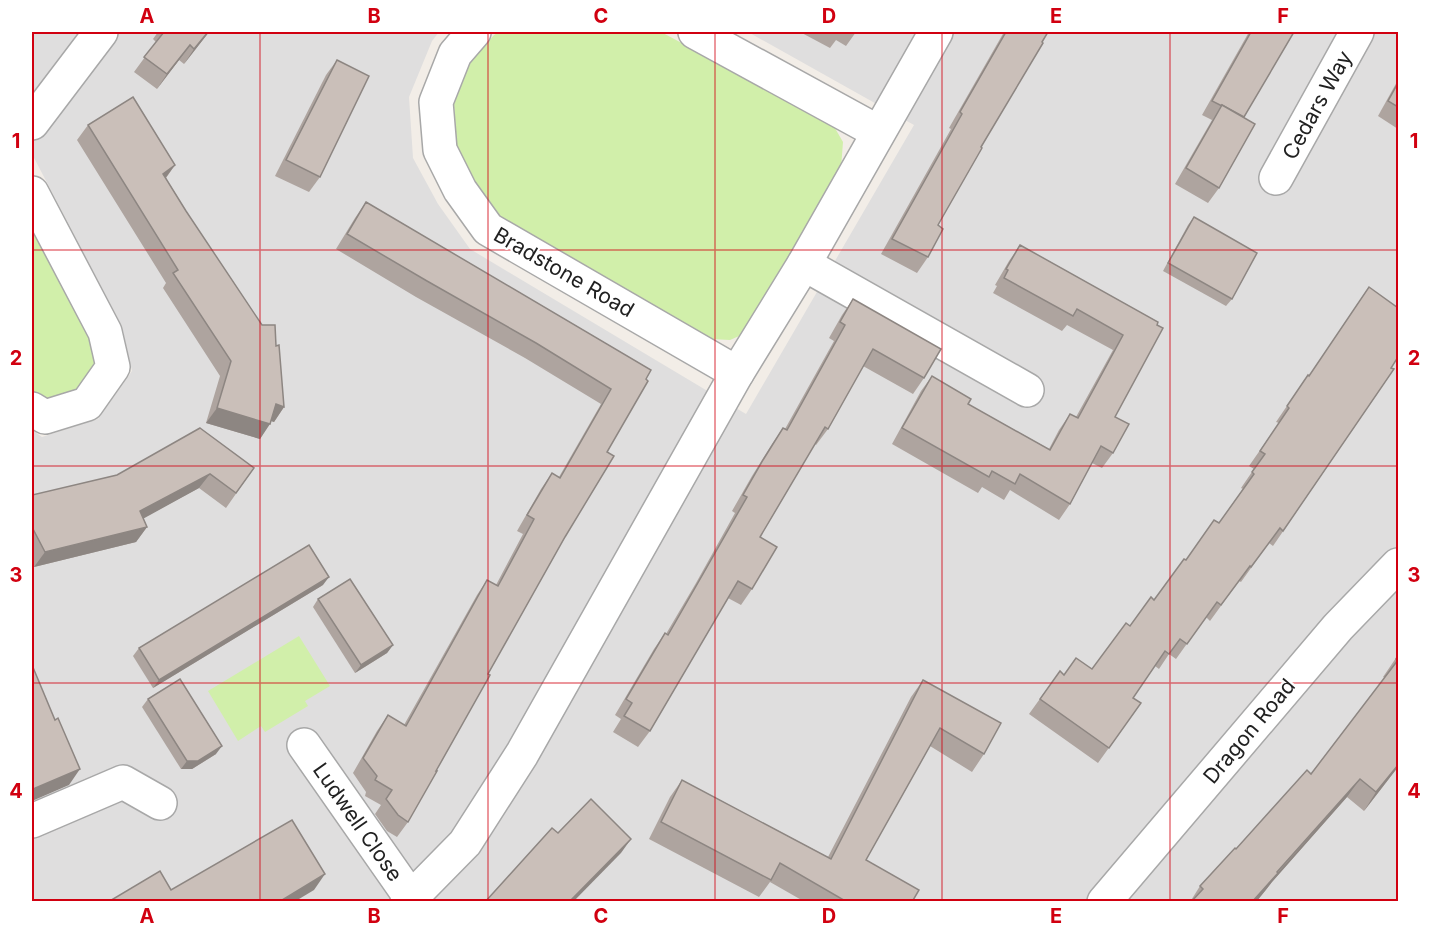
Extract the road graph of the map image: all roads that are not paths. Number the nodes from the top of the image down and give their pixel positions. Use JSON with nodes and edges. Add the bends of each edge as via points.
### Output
{"nodes":[{"id":1,"x":101,"y":32,"type":"edge"},
{"id":2,"x":474,"y":32,"type":"edge"},
{"id":3,"x":695,"y":32,"type":"edge"},
{"id":4,"x":936,"y":32,"type":"edge"},
{"id":5,"x":1357,"y":32,"type":"edge"},
{"id":6,"x":32,"y":123,"type":"edge"},
{"id":7,"x":878,"y":132,"type":"junction"},
{"id":8,"x":1276,"y":178,"type":"dead end"},
{"id":9,"x":32,"y":193,"type":"edge"},
{"id":10,"x":804,"y":264,"type":"junction"},
{"id":11,"x":737,"y":373,"type":"junction"},
{"id":12,"x":1027,"y":390,"type":"dead end"},
{"id":13,"x":32,"y":409,"type":"edge"},
{"id":14,"x":1398,"y":565,"type":"edge"},
{"id":15,"x":304,"y":745,"type":"dead end"},
{"id":16,"x":160,"y":803,"type":"dead end"},
{"id":17,"x":32,"y":821,"type":"edge"},
{"id":18,"x":409,"y":900,"type":"edge"},
{"id":19,"x":1104,"y":902,"type":"edge"}],
"edges":[{"from":1,"to":6,"type":"street"},
{"from":2,"to":11,"type":"street","name":"Bradstone Road","via":[[455,54],[436,102],[440,150],[460,190],[488,229]]},
{"from":3,"to":7,"type":"street"},
{"from":4,"to":7,"type":"street"},
{"from":5,"to":8,"type":"street","name":"Cedars Way"},
{"from":7,"to":10,"type":"street"},
{"from":9,"to":13,"type":"street","via":[[105,332],[113,367],[87,404],[45,417]]},
{"from":10,"to":11,"type":"street"},
{"from":10,"to":12,"type":"street"},
{"from":11,"to":18,"type":"street","via":[[522,754],[465,843]]},
{"from":14,"to":19,"type":"street","name":"Dragon Road","via":[[1338,627]]},
{"from":15,"to":18,"type":"street","name":"Ludwell Close"},
{"from":16,"to":17,"type":"street","via":[[123,782]]}]}
